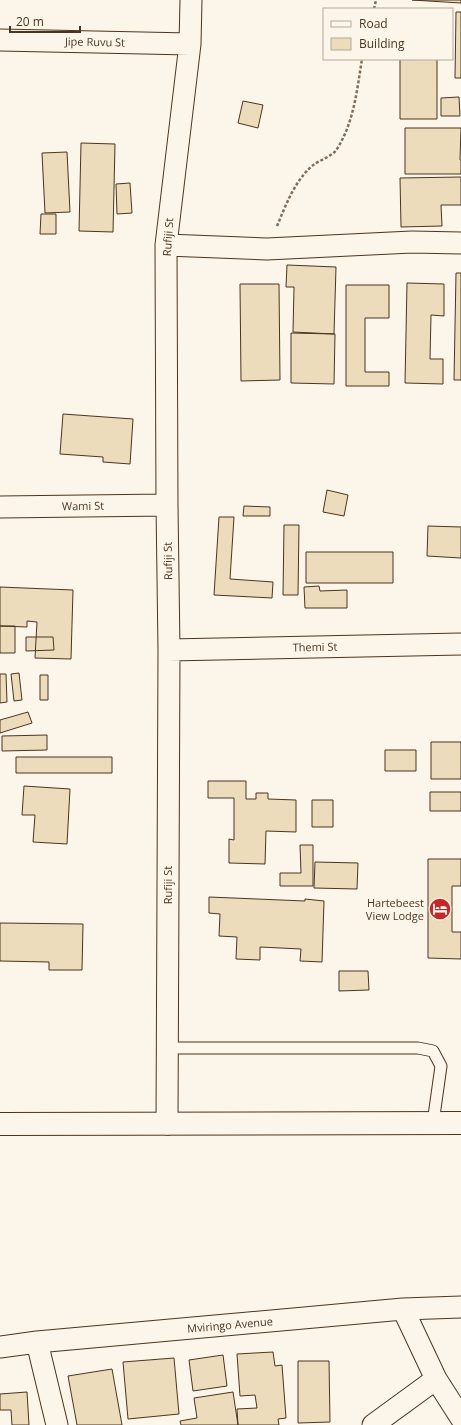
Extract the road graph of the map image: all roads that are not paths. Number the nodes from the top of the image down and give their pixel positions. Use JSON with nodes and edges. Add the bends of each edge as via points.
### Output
{"nodes":[{"id":1,"x":191,"y":0,"type":"edge"},
{"id":2,"x":0,"y":40,"type":"edge"},
{"id":3,"x":190,"y":44,"type":"junction"},
{"id":4,"x":461,"y":242,"type":"edge"},
{"id":5,"x":166,"y":244,"type":"junction"},
{"id":6,"x":167,"y":504,"type":"junction"},
{"id":7,"x":0,"y":507,"type":"edge"},
{"id":8,"x":461,"y":644,"type":"edge"},
{"id":9,"x":169,"y":650,"type":"junction"},
{"id":10,"x":167,"y":1048,"type":"junction"},
{"id":11,"x":433,"y":1122,"type":"junction"},
{"id":12,"x":461,"y":1123,"type":"edge"},
{"id":13,"x":0,"y":1124,"type":"edge"},
{"id":14,"x":167,"y":1124,"type":"junction"},
{"id":15,"x":461,"y":1307,"type":"edge"},
{"id":16,"x":403,"y":1308,"type":"junction"},
{"id":17,"x":37,"y":1342,"type":"junction"},
{"id":18,"x":0,"y":1347,"type":"edge"},
{"id":19,"x":436,"y":1379,"type":"junction"},
{"id":20,"x":461,"y":1418,"type":"edge"},
{"id":21,"x":57,"y":1425,"type":"edge"},
{"id":22,"x":373,"y":1425,"type":"edge"}],
"edges":[{"from":1,"to":3,"type":"street","name":"Rufiji St"},
{"from":2,"to":3,"type":"street","name":"Jipe Ruvu St"},
{"from":3,"to":5,"type":"street","name":"Rufiji St"},
{"from":4,"to":5,"type":"street","via":[[267,249]]},
{"from":5,"to":6,"type":"street","name":"Rufiji St"},
{"from":6,"to":7,"type":"street","name":"Wami St"},
{"from":6,"to":9,"type":"street","name":"Rufiji St"},
{"from":8,"to":9,"type":"street","name":"Themi St"},
{"from":9,"to":10,"type":"street","name":"Rufiji St"},
{"from":10,"to":11,"type":"lane","via":[[418,1048],[433,1051],[441,1066]]},
{"from":10,"to":14,"type":"street","name":"Rufiji St"},
{"from":11,"to":12,"type":"highway"},
{"from":11,"to":14,"type":"highway"},
{"from":13,"to":14,"type":"highway"},
{"from":15,"to":16,"type":"street","name":"Mviringo Avenue"},
{"from":16,"to":17,"type":"street","name":"Mviringo Avenue"},
{"from":16,"to":19,"type":"street"},
{"from":17,"to":18,"type":"street","name":"Mviringo Avenue"},
{"from":17,"to":21,"type":"street"},
{"from":19,"to":20,"type":"street"},
{"from":19,"to":22,"type":"street"}]}
